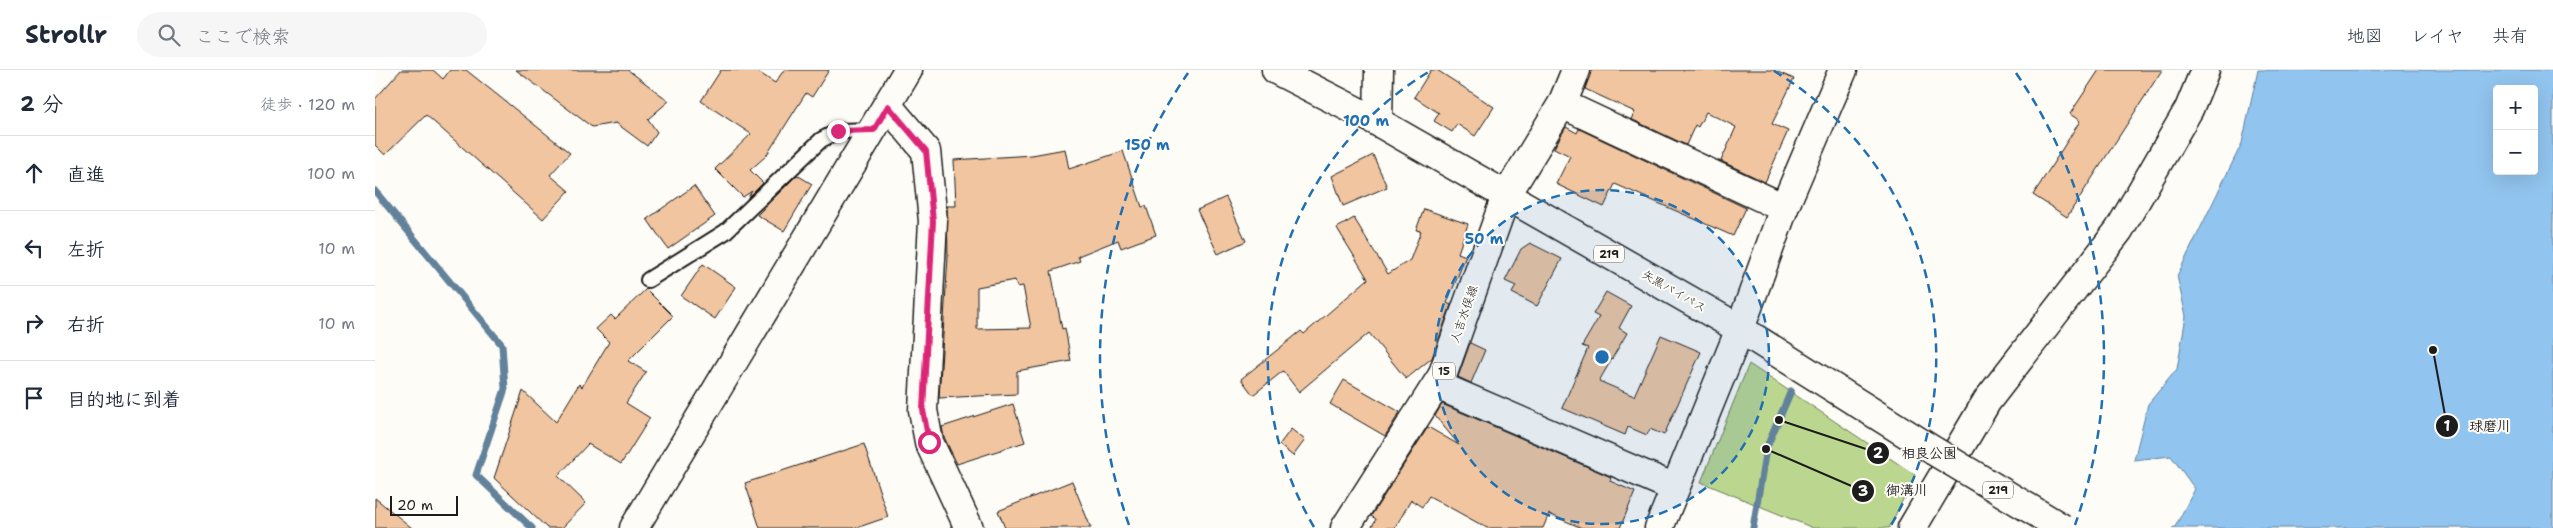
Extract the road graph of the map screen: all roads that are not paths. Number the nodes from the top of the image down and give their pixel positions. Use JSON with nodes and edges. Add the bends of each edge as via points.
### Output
{"nodes":[{"id":1,"x":907,"y":70,"type":"edge"},
{"id":2,"x":1276,"y":70,"type":"edge"},
{"id":3,"x":1379,"y":70,"type":"edge"},
{"id":4,"x":1576,"y":70,"type":"edge"},
{"id":5,"x":1843,"y":70,"type":"edge"},
{"id":6,"x":2205,"y":70,"type":"edge"},
{"id":7,"x":1562,"y":104,"type":"junction"},
{"id":8,"x":888,"y":106,"type":"junction"},
{"id":9,"x":1378,"y":122,"type":"junction"},
{"id":10,"x":874,"y":130,"type":"junction"},
{"id":11,"x":1506,"y":196,"type":"junction"},
{"id":12,"x":1784,"y":208,"type":"junction"},
{"id":13,"x":648,"y":280,"type":"dead end"},
{"id":14,"x":1739,"y":329,"type":"junction"},
{"id":15,"x":1437,"y":385,"type":"junction"},
{"id":16,"x":1675,"y":488,"type":"junction"},
{"id":17,"x":634,"y":528,"type":"edge"},
{"id":18,"x":969,"y":528,"type":"edge"},
{"id":19,"x":1345,"y":528,"type":"edge"},
{"id":20,"x":1659,"y":528,"type":"edge"},
{"id":21,"x":1912,"y":528,"type":"edge"},
{"id":22,"x":2062,"y":528,"type":"edge"}],
"edges":[{"from":1,"to":8,"type":"main road"},
{"from":2,"to":9,"type":"main road","name":"矢黒バイパス","number":"219"},
{"from":3,"to":9,"type":"main road"},
{"from":4,"to":7,"type":"main road","name":"人吉水俣線"},
{"from":5,"to":12,"type":"main road"},
{"from":6,"to":21,"type":"main road","via":[[2189,109],[2119,230],[1987,401]]},
{"from":7,"to":11,"type":"main road","name":"人吉水俣線"},
{"from":7,"to":12,"type":"main road"},
{"from":8,"to":10,"type":"main road"},
{"from":8,"to":18,"type":"main road","via":[[926,151],[933,221],[923,410],[929,442]]},
{"from":9,"to":11,"type":"main road","name":"矢黒バイパス","number":"219"},
{"from":10,"to":13,"type":"lane","via":[[838,131],[821,140],[725,232]]},
{"from":10,"to":17,"type":"main road"},
{"from":11,"to":14,"type":"main road","name":"矢黒バイパス","number":"219"},
{"from":11,"to":15,"type":"main road","name":"人吉水俣線","number":"15","via":[[1443,376]]},
{"from":12,"to":14,"type":"main road"},
{"from":14,"to":16,"type":"main road"},
{"from":14,"to":22,"type":"main road","name":"矢黒バイパス","number":"219","bridge":true,"via":[[1933,452]]},
{"from":15,"to":16,"type":"main road"},
{"from":15,"to":19,"type":"main road","name":"人吉水俣線","number":"15"},
{"from":16,"to":20,"type":"main road"}]}
